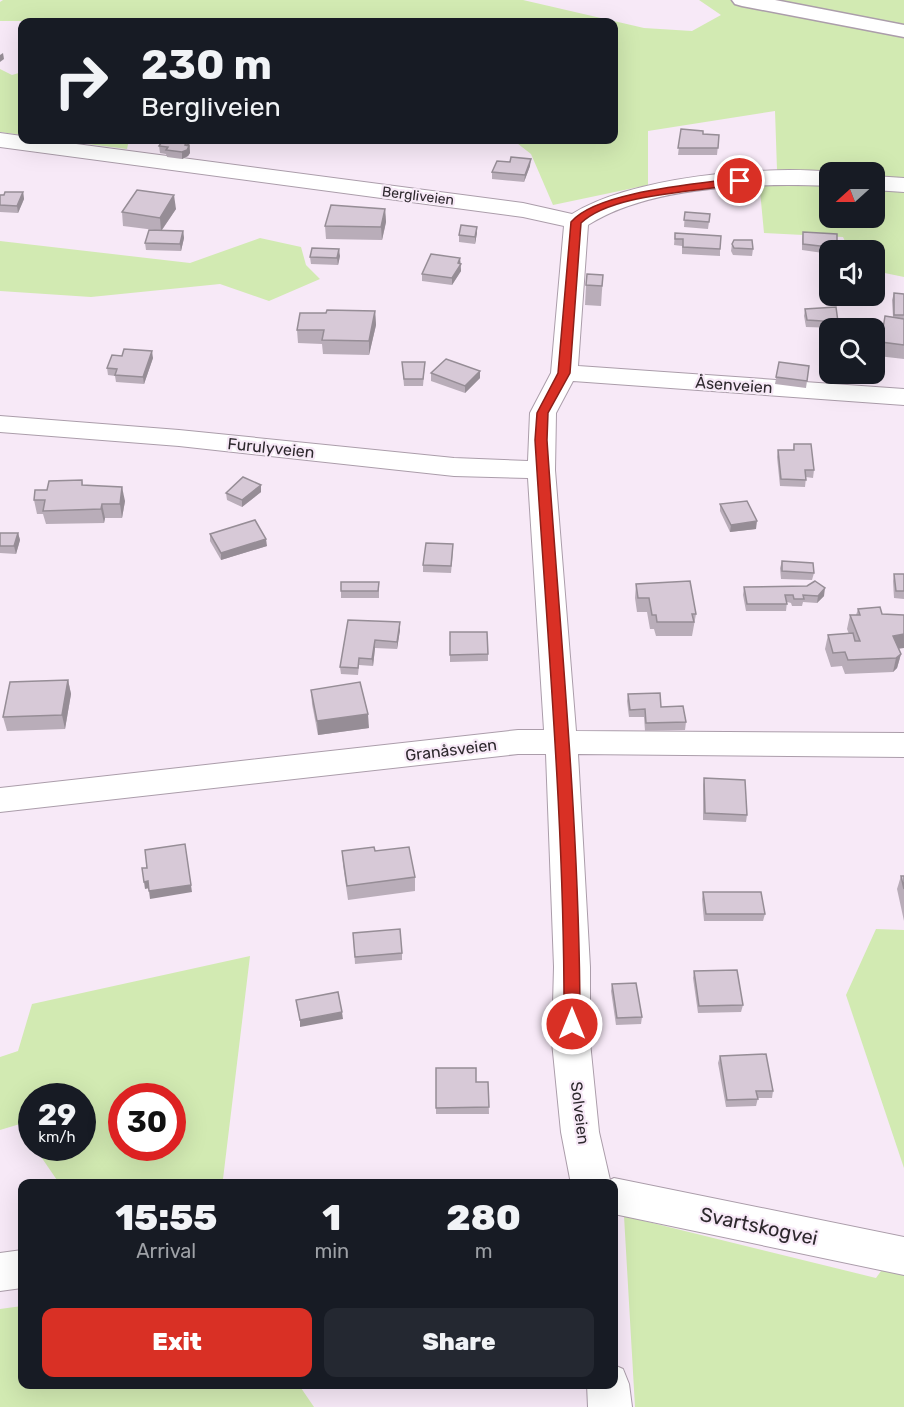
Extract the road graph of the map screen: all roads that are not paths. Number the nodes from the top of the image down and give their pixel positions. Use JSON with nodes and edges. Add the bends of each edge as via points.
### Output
{"nodes":[{"id":1,"x":752,"y":1,"type":"edge"},
{"id":2,"x":904,"y":31,"type":"edge"},
{"id":3,"x":0,"y":140,"type":"edge"},
{"id":4,"x":18,"y":142,"type":"edge"},
{"id":5,"x":30,"y":144,"type":"edge"},
{"id":6,"x":819,"y":179,"type":"edge"},
{"id":7,"x":885,"y":184,"type":"edge"},
{"id":8,"x":904,"y":185,"type":"edge"},
{"id":9,"x":576,"y":222,"type":"junction"},
{"id":10,"x":564,"y":373,"type":"junction"},
{"id":11,"x":904,"y":397,"type":"edge"},
{"id":12,"x":0,"y":424,"type":"edge"},
{"id":13,"x":541,"y":470,"type":"junction"},
{"id":14,"x":561,"y":740,"type":"junction"},
{"id":15,"x":904,"y":745,"type":"edge"},
{"id":16,"x":0,"y":800,"type":"edge"},
{"id":17,"x":590,"y":1179,"type":"edge"},
{"id":18,"x":618,"y":1197,"type":"edge"},
{"id":19,"x":904,"y":1256,"type":"edge"},
{"id":20,"x":18,"y":1270,"type":"edge"},
{"id":21,"x":0,"y":1272,"type":"edge"},
{"id":22,"x":608,"y":1389,"type":"edge"},
{"id":23,"x":610,"y":1407,"type":"edge"}],
"edges":[{"from":1,"to":2,"type":"main road"},
{"from":3,"to":4,"type":"street","name":"Bergliveien"},
{"from":5,"to":9,"type":"street","name":"Bergliveien","via":[[523,210]]},
{"from":6,"to":9,"type":"street","via":[[749,180],[673,190],[596,208]]},
{"from":7,"to":8,"type":"street"},
{"from":9,"to":10,"type":"street","name":"Solveien"},
{"from":10,"to":11,"type":"street","name":"Åsenveien"},
{"from":10,"to":13,"type":"street","name":"Solveien","via":[[543,413]]},
{"from":12,"to":13,"type":"street","name":"Furulyveien","via":[[454,467]]},
{"from":13,"to":14,"type":"street","name":"Solveien"},
{"from":14,"to":15,"type":"street","name":"Granåsveien"},
{"from":14,"to":16,"type":"street","name":"Granåsveien"},
{"from":14,"to":17,"type":"street","name":"Solveien","via":[[572,1042],[580,1132]]},
{"from":18,"to":19,"type":"street","name":"Svartskogvei"},
{"from":20,"to":21,"type":"street"},
{"from":22,"to":23,"type":"street"}]}
